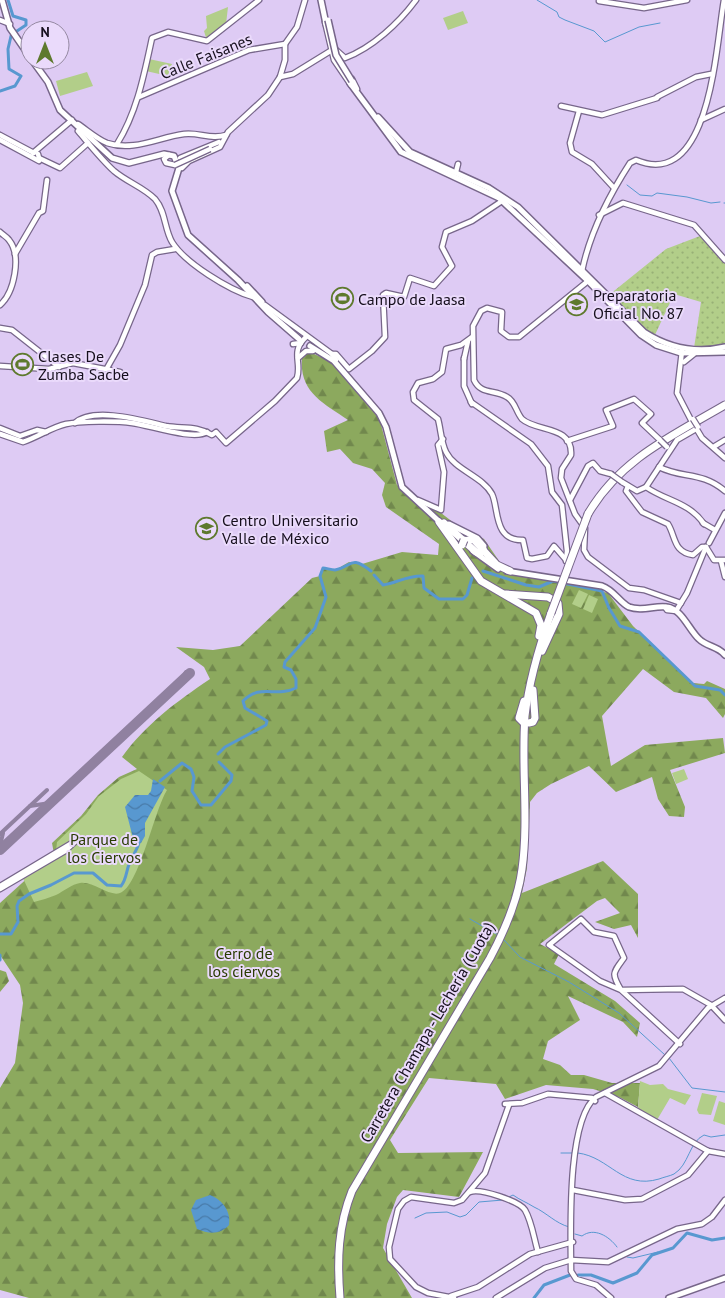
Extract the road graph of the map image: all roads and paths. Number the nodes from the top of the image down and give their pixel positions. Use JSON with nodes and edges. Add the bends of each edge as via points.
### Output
{"nodes":[{"id":1,"x":4,"y":0,"type":"edge"},
{"id":2,"x":259,"y":0,"type":"edge"},
{"id":3,"x":305,"y":0,"type":"edge"},
{"id":4,"x":323,"y":0,"type":"edge"},
{"id":5,"x":687,"y":0,"type":"edge"},
{"id":6,"x":724,"y":0,"type":"edge"},
{"id":7,"x":415,"y":1,"type":"edge"},
{"id":8,"x":599,"y":1,"type":"edge"},
{"id":9,"x":326,"y":18,"type":"junction"},
{"id":10,"x":0,"y":20,"type":"edge"},
{"id":11,"x":10,"y":24,"type":"junction"},
{"id":12,"x":20,"y":39,"type":"edge"},
{"id":13,"x":285,"y":44,"type":"junction"},
{"id":14,"x":333,"y":50,"type":"junction"},
{"id":15,"x":325,"y":54,"type":"junction"},
{"id":16,"x":334,"y":60,"type":"junction"},
{"id":17,"x":40,"y":70,"type":"edge"},
{"id":18,"x":41,"y":70,"type":"edge"},
{"id":19,"x":712,"y":74,"type":"junction"},
{"id":20,"x":280,"y":77,"type":"junction"},
{"id":21,"x":356,"y":90,"type":"junction"},
{"id":22,"x":139,"y":96,"type":"junction"},
{"id":23,"x":561,"y":106,"type":"dead end"},
{"id":24,"x":725,"y":109,"type":"edge"},
{"id":25,"x":579,"y":111,"type":"junction"},
{"id":26,"x":701,"y":120,"type":"junction"},
{"id":27,"x":72,"y":122,"type":"junction"},
{"id":28,"x":84,"y":134,"type":"junction"},
{"id":29,"x":0,"y":135,"type":"edge"},
{"id":30,"x":222,"y":139,"type":"junction"},
{"id":31,"x":0,"y":140,"type":"edge"},
{"id":32,"x":88,"y":143,"type":"junction"},
{"id":33,"x":117,"y":144,"type":"junction"},
{"id":34,"x":404,"y":146,"type":"junction"},
{"id":35,"x":399,"y":151,"type":"junction"},
{"id":36,"x":410,"y":155,"type":"junction"},
{"id":37,"x":37,"y":157,"type":"junction"},
{"id":38,"x":161,"y":157,"type":"junction"},
{"id":39,"x":177,"y":157,"type":"junction"},
{"id":40,"x":187,"y":159,"type":"junction"},
{"id":41,"x":458,"y":164,"type":"dead end"},
{"id":42,"x":182,"y":168,"type":"junction"},
{"id":43,"x":456,"y":172,"type":"junction"},
{"id":44,"x":47,"y":180,"type":"dead end"},
{"id":45,"x":614,"y":188,"type":"junction"},
{"id":46,"x":502,"y":200,"type":"junction"},
{"id":47,"x":599,"y":216,"type":"junction"},
{"id":48,"x":0,"y":232,"type":"edge"},
{"id":49,"x":173,"y":243,"type":"junction"},
{"id":50,"x":174,"y":249,"type":"junction"},
{"id":51,"x":15,"y":254,"type":"junction"},
{"id":52,"x":566,"y":256,"type":"junction"},
{"id":53,"x":189,"y":258,"type":"junction"},
{"id":54,"x":583,"y":259,"type":"junction"},
{"id":55,"x":725,"y":260,"type":"edge"},
{"id":56,"x":575,"y":262,"type":"junction"},
{"id":57,"x":582,"y":269,"type":"junction"},
{"id":58,"x":588,"y":281,"type":"junction"},
{"id":59,"x":594,"y":287,"type":"junction"},
{"id":60,"x":253,"y":298,"type":"junction"},
{"id":61,"x":0,"y":306,"type":"edge"},
{"id":62,"x":269,"y":310,"type":"junction"},
{"id":63,"x":0,"y":328,"type":"edge"},
{"id":64,"x":648,"y":337,"type":"junction"},
{"id":65,"x":302,"y":339,"type":"junction"},
{"id":66,"x":470,"y":340,"type":"junction"},
{"id":67,"x":312,"y":346,"type":"junction"},
{"id":68,"x":725,"y":347,"type":"edge"},
{"id":69,"x":683,"y":352,"type":"junction"},
{"id":70,"x":725,"y":352,"type":"edge"},
{"id":71,"x":332,"y":354,"type":"junction"},
{"id":72,"x":694,"y":354,"type":"junction"},
{"id":73,"x":298,"y":358,"type":"junction"},
{"id":74,"x":335,"y":360,"type":"junction"},
{"id":75,"x":684,"y":362,"type":"junction"},
{"id":76,"x":0,"y":366,"type":"edge"},
{"id":77,"x":59,"y":366,"type":"junction"},
{"id":78,"x":107,"y":368,"type":"junction"},
{"id":79,"x":120,"y":372,"type":"dead end"},
{"id":80,"x":725,"y":406,"type":"edge"},
{"id":81,"x":685,"y":407,"type":"junction"},
{"id":82,"x":122,"y":417,"type":"junction"},
{"id":83,"x":132,"y":417,"type":"junction"},
{"id":84,"x":75,"y":423,"type":"junction"},
{"id":85,"x":122,"y":423,"type":"junction"},
{"id":86,"x":128,"y":423,"type":"junction"},
{"id":87,"x":0,"y":428,"type":"edge"},
{"id":88,"x":697,"y":428,"type":"junction"},
{"id":89,"x":46,"y":432,"type":"junction"},
{"id":90,"x":207,"y":432,"type":"junction"},
{"id":91,"x":28,"y":433,"type":"junction"},
{"id":92,"x":0,"y":434,"type":"edge"},
{"id":93,"x":236,"y":436,"type":"junction"},
{"id":94,"x":443,"y":439,"type":"junction"},
{"id":95,"x":28,"y":440,"type":"junction"},
{"id":96,"x":725,"y":440,"type":"edge"},
{"id":97,"x":567,"y":441,"type":"junction"},
{"id":98,"x":715,"y":446,"type":"junction"},
{"id":99,"x":668,"y":448,"type":"junction"},
{"id":100,"x":723,"y":455,"type":"edge"},
{"id":101,"x":659,"y":467,"type":"junction"},
{"id":102,"x":646,"y":487,"type":"junction"},
{"id":103,"x":627,"y":488,"type":"junction"},
{"id":104,"x":725,"y":491,"type":"edge"},
{"id":105,"x":418,"y":500,"type":"junction"},
{"id":106,"x":570,"y":500,"type":"junction"},
{"id":107,"x":724,"y":516,"type":"edge"},
{"id":108,"x":440,"y":521,"type":"junction"},
{"id":109,"x":716,"y":529,"type":"junction"},
{"id":110,"x":474,"y":537,"type":"junction"},
{"id":111,"x":463,"y":542,"type":"junction"},
{"id":112,"x":708,"y":545,"type":"junction"},
{"id":113,"x":483,"y":549,"type":"junction"},
{"id":114,"x":463,"y":554,"type":"junction"},
{"id":115,"x":723,"y":560,"type":"edge"},
{"id":116,"x":566,"y":562,"type":"junction"},
{"id":117,"x":510,"y":572,"type":"junction"},
{"id":118,"x":725,"y":577,"type":"edge"},
{"id":119,"x":552,"y":578,"type":"junction"},
{"id":120,"x":561,"y":579,"type":"junction"},
{"id":121,"x":575,"y":581,"type":"junction"},
{"id":122,"x":681,"y":603,"type":"junction"},
{"id":123,"x":676,"y":610,"type":"junction"},
{"id":124,"x":552,"y":613,"type":"junction"},
{"id":125,"x":725,"y":654,"type":"edge"},
{"id":126,"x":536,"y":663,"type":"junction"},
{"id":127,"x":532,"y":678,"type":"junction"},
{"id":128,"x":0,"y":887,"type":"edge"},
{"id":129,"x":621,"y":990,"type":"junction"},
{"id":130,"x":725,"y":999,"type":"edge"},
{"id":131,"x":712,"y":1005,"type":"junction"},
{"id":132,"x":725,"y":1020,"type":"edge"},
{"id":133,"x":679,"y":1043,"type":"junction"},
{"id":134,"x":606,"y":1093,"type":"junction"},
{"id":135,"x":592,"y":1102,"type":"junction"},
{"id":136,"x":708,"y":1151,"type":"junction"},
{"id":137,"x":725,"y":1154,"type":"edge"},
{"id":138,"x":574,"y":1190,"type":"junction"},
{"id":139,"x":469,"y":1192,"type":"junction"},
{"id":140,"x":725,"y":1200,"type":"edge"},
{"id":141,"x":573,"y":1242,"type":"junction"},
{"id":142,"x":538,"y":1252,"type":"junction"},
{"id":143,"x":572,"y":1260,"type":"junction"},
{"id":144,"x":725,"y":1280,"type":"edge"},
{"id":145,"x":452,"y":1297,"type":"edge"},
{"id":146,"x":341,"y":1298,"type":"edge"},
{"id":147,"x":496,"y":1298,"type":"edge"},
{"id":148,"x":612,"y":1298,"type":"edge"},
{"id":149,"x":669,"y":1298,"type":"edge"},
{"id":150,"x":676,"y":1298,"type":"edge"}],
"edges":[{"from":1,"to":11,"type":"main road"},
{"from":2,"to":22,"type":"street","via":[[207,41],[168,32],[152,38]]},
{"from":3,"to":13,"type":"street","via":[[297,27]]},
{"from":4,"to":9,"type":"main road"},
{"from":5,"to":8,"type":"street","via":[[646,8]]},
{"from":6,"to":19,"type":"street"},
{"from":7,"to":14,"type":"street","via":[[394,26],[346,58]]},
{"from":9,"to":14,"type":"street"},
{"from":9,"to":21,"type":"main road","bridge":true,"via":[[336,55]]},
{"from":10,"to":11,"type":"street"},
{"from":11,"to":12,"type":"main road"},
{"from":13,"to":20,"type":"street"},
{"from":13,"to":22,"type":"street","name":"Calle Faisanes","via":[[249,50]]},
{"from":14,"to":15,"type":"street"},
{"from":14,"to":16,"type":"street"},
{"from":14,"to":21,"type":"street"},
{"from":15,"to":16,"type":"street"},
{"from":15,"to":20,"type":"street","via":[[293,74]]},
{"from":16,"to":21,"type":"street"},
{"from":17,"to":27,"type":"main road","via":[[62,112]]},
{"from":18,"to":27,"type":"main road","via":[[60,107]]},
{"from":19,"to":25,"type":"street","via":[[688,81],[657,98],[608,114]]},
{"from":19,"to":26,"type":"street"},
{"from":20,"to":30,"type":"street","via":[[263,101]]},
{"from":21,"to":34,"type":"main road"},
{"from":21,"to":35,"type":"main road"},
{"from":22,"to":33,"type":"street"},
{"from":23,"to":25,"type":"street"},
{"from":24,"to":26,"type":"street"},
{"from":25,"to":45,"type":"street","via":[[570,143],[572,152],[592,164]]},
{"from":26,"to":45,"type":"street","via":[[692,142],[679,157],[648,165],[633,160]]},
{"from":27,"to":28,"type":"main road"},
{"from":27,"to":33,"type":"street","via":[[106,142]]},
{"from":27,"to":37,"type":"street"},
{"from":27,"to":39,"type":"main road","via":[[118,159],[131,160],[166,152]]},
{"from":28,"to":32,"type":"street","via":[[78,131]]},
{"from":28,"to":38,"type":"main road","via":[[119,162]]},
{"from":29,"to":37,"type":"street"},
{"from":30,"to":33,"type":"street","via":[[185,133],[145,144]]},
{"from":30,"to":38,"type":"street","bridge":true,"via":[[212,148],[175,164],[166,163]]},
{"from":30,"to":40,"type":"street"},
{"from":31,"to":37,"type":"street"},
{"from":32,"to":37,"type":"street","via":[[60,168]]},
{"from":32,"to":49,"type":"street","via":[[115,171],[143,188],[156,201]]},
{"from":34,"to":35,"type":"street","via":[[404,151]]},
{"from":34,"to":36,"type":"main road"},
{"from":35,"to":36,"type":"main road"},
{"from":36,"to":43,"type":"main road"},
{"from":36,"to":46,"type":"main road"},
{"from":38,"to":39,"type":"street"},
{"from":38,"to":39,"type":"main road","via":[[167,154]]},
{"from":39,"to":40,"type":"street"},
{"from":39,"to":42,"type":"main road"},
{"from":39,"to":60,"type":"main road","via":[[179,168],[172,191],[185,230]]},
{"from":40,"to":42,"type":"street"},
{"from":41,"to":43,"type":"street"},
{"from":42,"to":62,"type":"main road","via":[[174,187],[189,232]]},
{"from":43,"to":52,"type":"main road","via":[[514,204]]},
{"from":44,"to":51,"type":"street","via":[[43,211]]},
{"from":45,"to":47,"type":"street"},
{"from":46,"to":52,"type":"main road"},
{"from":46,"to":71,"type":"street","via":[[472,221],[446,232],[442,247],[452,266],[437,284],[429,286],[412,278],[404,297],[385,293],[382,298],[385,337],[372,351],[349,369],[336,354]]},
{"from":47,"to":54,"type":"street"},
{"from":47,"to":55,"type":"street","via":[[625,203],[694,225]]},
{"from":48,"to":51,"type":"street","via":[[10,240]]},
{"from":49,"to":50,"type":"street"},
{"from":49,"to":53,"type":"street"},
{"from":50,"to":53,"type":"street"},
{"from":50,"to":78,"type":"street","via":[[152,255],[145,285]]},
{"from":51,"to":61,"type":"street","via":[[11,291]]},
{"from":52,"to":56,"type":"main road"},
{"from":52,"to":58,"type":"main road"},
{"from":53,"to":60,"type":"street","via":[[219,283]]},
{"from":54,"to":56,"type":"street"},
{"from":54,"to":57,"type":"street"},
{"from":56,"to":57,"type":"main road"},
{"from":57,"to":59,"type":"street"},
{"from":57,"to":64,"type":"main road"},
{"from":58,"to":59,"type":"main road"},
{"from":58,"to":66,"type":"street","via":[[520,336],[506,335],[500,328],[503,312],[487,308],[476,317]]},
{"from":59,"to":64,"type":"main road"},
{"from":60,"to":62,"type":"main road"},
{"from":62,"to":65,"type":"main road"},
{"from":63,"to":77,"type":"street","via":[[15,331]]},
{"from":64,"to":69,"type":"main road"},
{"from":65,"to":67,"type":"street"},
{"from":65,"to":67,"type":"street"},
{"from":65,"to":73,"type":"street"},
{"from":65,"to":93,"type":"street","via":[[296,356],[297,378]]},
{"from":66,"to":94,"type":"street","via":[[448,348],[440,375],[418,383],[413,389],[415,403],[438,419]]},
{"from":66,"to":97,"type":"street","via":[[474,380],[480,388],[508,397],[524,420],[552,429]]},
{"from":66,"to":116,"type":"street","via":[[464,358],[469,401],[532,446],[549,468],[552,492],[562,505],[568,551]]},
{"from":67,"to":71,"type":"street"},
{"from":67,"to":73,"type":"street"},
{"from":67,"to":74,"type":"main road"},
{"from":68,"to":69,"type":"main road"},
{"from":69,"to":72,"type":"main road"},
{"from":69,"to":75,"type":"street"},
{"from":69,"to":81,"type":"street","via":[[677,391]]},
{"from":70,"to":72,"type":"main road"},
{"from":71,"to":74,"type":"street"},
{"from":72,"to":75,"type":"street"},
{"from":73,"to":93,"type":"street","via":[[299,379]]},
{"from":74,"to":105,"type":"main road","via":[[381,412],[388,427],[401,481]]},
{"from":74,"to":108,"type":"main road","via":[[384,420],[402,487]]},
{"from":75,"to":81,"type":"street","via":[[679,391]]},
{"from":76,"to":77,"type":"street","via":[[47,369]]},
{"from":77,"to":78,"type":"street","via":[[73,363]]},
{"from":78,"to":79,"type":"street"},
{"from":80,"to":124,"type":"highway","name":"Carretera Chamapa - Lechería (Cuota)","bridge":true,"via":[[630,466],[610,485],[589,515]]},
{"from":81,"to":88,"type":"street","bridge":true},
{"from":82,"to":83,"type":"street"},
{"from":82,"to":84,"type":"street","via":[[83,417]]},
{"from":82,"to":85,"type":"street"},
{"from":83,"to":86,"type":"street"},
{"from":83,"to":90,"type":"street"},
{"from":84,"to":85,"type":"street"},
{"from":84,"to":89,"type":"street"},
{"from":85,"to":86,"type":"street"},
{"from":86,"to":90,"type":"street","via":[[201,436]]},
{"from":87,"to":91,"type":"street","via":[[20,436]]},
{"from":88,"to":98,"type":"street"},
{"from":88,"to":99,"type":"street"},
{"from":88,"to":100,"type":"street","via":[[702,438]]},
{"from":89,"to":91,"type":"street"},
{"from":89,"to":95,"type":"street"},
{"from":90,"to":93,"type":"street","via":[[212,435],[216,432],[225,443]]},
{"from":91,"to":95,"type":"street"},
{"from":92,"to":95,"type":"street","via":[[19,442]]},
{"from":94,"to":105,"type":"street","via":[[438,445],[444,472],[441,510]]},
{"from":94,"to":116,"type":"street","via":[[448,455],[491,492],[502,529],[512,538],[523,540],[526,556],[529,559],[546,556],[554,546]]},
{"from":96,"to":98,"type":"street"},
{"from":97,"to":99,"type":"street","bridge":true,"via":[[613,426],[606,410],[629,400],[638,400],[651,414],[642,422]]},
{"from":97,"to":106,"type":"street","via":[[571,455],[560,475]]},
{"from":98,"to":100,"type":"street"},
{"from":99,"to":101,"type":"street"},
{"from":101,"to":102,"type":"street"},
{"from":101,"to":104,"type":"street","via":[[700,477]]},
{"from":102,"to":103,"type":"street","via":[[637,491]]},
{"from":102,"to":109,"type":"street","via":[[661,496],[682,502],[704,524]]},
{"from":103,"to":106,"type":"street","bridge":true,"via":[[611,474],[598,470],[593,462],[587,467]]},
{"from":103,"to":112,"type":"street","via":[[637,508],[653,519],[667,523],[673,541],[680,548],[689,554],[697,554]]},
{"from":105,"to":108,"type":"main road"},
{"from":106,"to":122,"type":"street","via":[[585,528],[584,550],[592,560],[629,588]]},
{"from":107,"to":109,"type":"street"},
{"from":108,"to":110,"type":"main road"},
{"from":108,"to":113,"type":"highway","via":[[476,552],[481,553]]},
{"from":108,"to":114,"type":"highway"},
{"from":108,"to":117,"type":"main road","via":[[486,562]]},
{"from":109,"to":112,"type":"street"},
{"from":110,"to":111,"type":"highway"},
{"from":110,"to":120,"type":"main road","via":[[504,567]]},
{"from":111,"to":113,"type":"highway","via":[[471,538]]},
{"from":111,"to":114,"type":"highway"},
{"from":111,"to":126,"type":"highway","via":[[478,575],[498,590],[507,594],[553,598],[558,602],[559,614]]},
{"from":112,"to":115,"type":"street","via":[[714,560]]},
{"from":112,"to":122,"type":"street"},
{"from":113,"to":117,"type":"highway","via":[[500,568]]},
{"from":114,"to":127,"type":"highway","via":[[481,581],[528,606],[538,616],[541,630]]},
{"from":115,"to":118,"type":"street"},
{"from":116,"to":120,"type":"street"},
{"from":116,"to":121,"type":"street","via":[[568,573]]},
{"from":117,"to":119,"type":"main road"},
{"from":119,"to":120,"type":"main road"},
{"from":119,"to":121,"type":"street","via":[[570,583]]},
{"from":120,"to":121,"type":"main road"},
{"from":121,"to":123,"type":"main road","via":[[606,587],[625,604],[635,608]]},
{"from":121,"to":123,"type":"main road","via":[[606,585],[633,606],[668,605]]},
{"from":122,"to":123,"type":"street"},
{"from":123,"to":125,"type":"main road","via":[[699,639]]},
{"from":124,"to":126,"type":"highway","name":"Carretera Chamapa - Lechería (Cuota)"},
{"from":124,"to":127,"type":"highway","name":"Carretera Chamapa - Lechería (Cuota)"},
{"from":126,"to":127,"type":"highway","name":"Carretera Chamapa - Lechería (Cuota)"},
{"from":127,"to":127,"type":"highway","via":[[519,716],[526,723],[533,722],[535,718]]},
{"from":127,"to":146,"type":"highway","name":"Carretera Chamapa - Lechería (Cuota)","via":[[527,728],[525,862],[519,895],[502,939],[355,1191],[341,1240]]},
{"from":127,"to":146,"type":"highway","name":"Carretera Chamapa - Lechería (Cuota)","via":[[525,728],[524,858],[518,892],[490,958],[352,1190],[339,1240]]},
{"from":128,"to":128,"type":"street","via":[[65,851],[77,840]]},
{"from":129,"to":129,"type":"street","via":[[600,981],[549,946],[582,919],[594,932],[614,936],[624,958],[615,968],[615,979]]},
{"from":129,"to":131,"type":"street","via":[[680,988]]},
{"from":129,"to":133,"type":"street"},
{"from":130,"to":131,"type":"street"},
{"from":131,"to":132,"type":"street"},
{"from":131,"to":133,"type":"street"},
{"from":133,"to":134,"type":"street","via":[[658,1066]]},
{"from":134,"to":135,"type":"street"},
{"from":134,"to":136,"type":"street"},
{"from":135,"to":138,"type":"street","via":[[574,1153]]},
{"from":135,"to":139,"type":"street","via":[[550,1094],[507,1104],[485,1173]]},
{"from":136,"to":137,"type":"street"},
{"from":136,"to":138,"type":"street","via":[[688,1175],[642,1199],[625,1200]]},
{"from":138,"to":141,"type":"street"},
{"from":139,"to":142,"type":"street","via":[[478,1189],[519,1205],[525,1211]]},
{"from":139,"to":145,"type":"street","via":[[457,1203],[415,1198],[404,1201],[398,1209],[389,1247],[390,1259],[412,1284],[428,1293]]},
{"from":140,"to":143,"type":"street","via":[[704,1223],[677,1229],[614,1260],[603,1263]]},
{"from":141,"to":142,"type":"street"},
{"from":141,"to":143,"type":"street"},
{"from":142,"to":145,"type":"street","via":[[478,1287]]},
{"from":143,"to":147,"type":"street","via":[[542,1270]]},
{"from":143,"to":148,"type":"street","via":[[576,1276],[597,1283]]},
{"from":144,"to":149,"type":"main road"},
{"from":144,"to":150,"type":"main road"}]}
